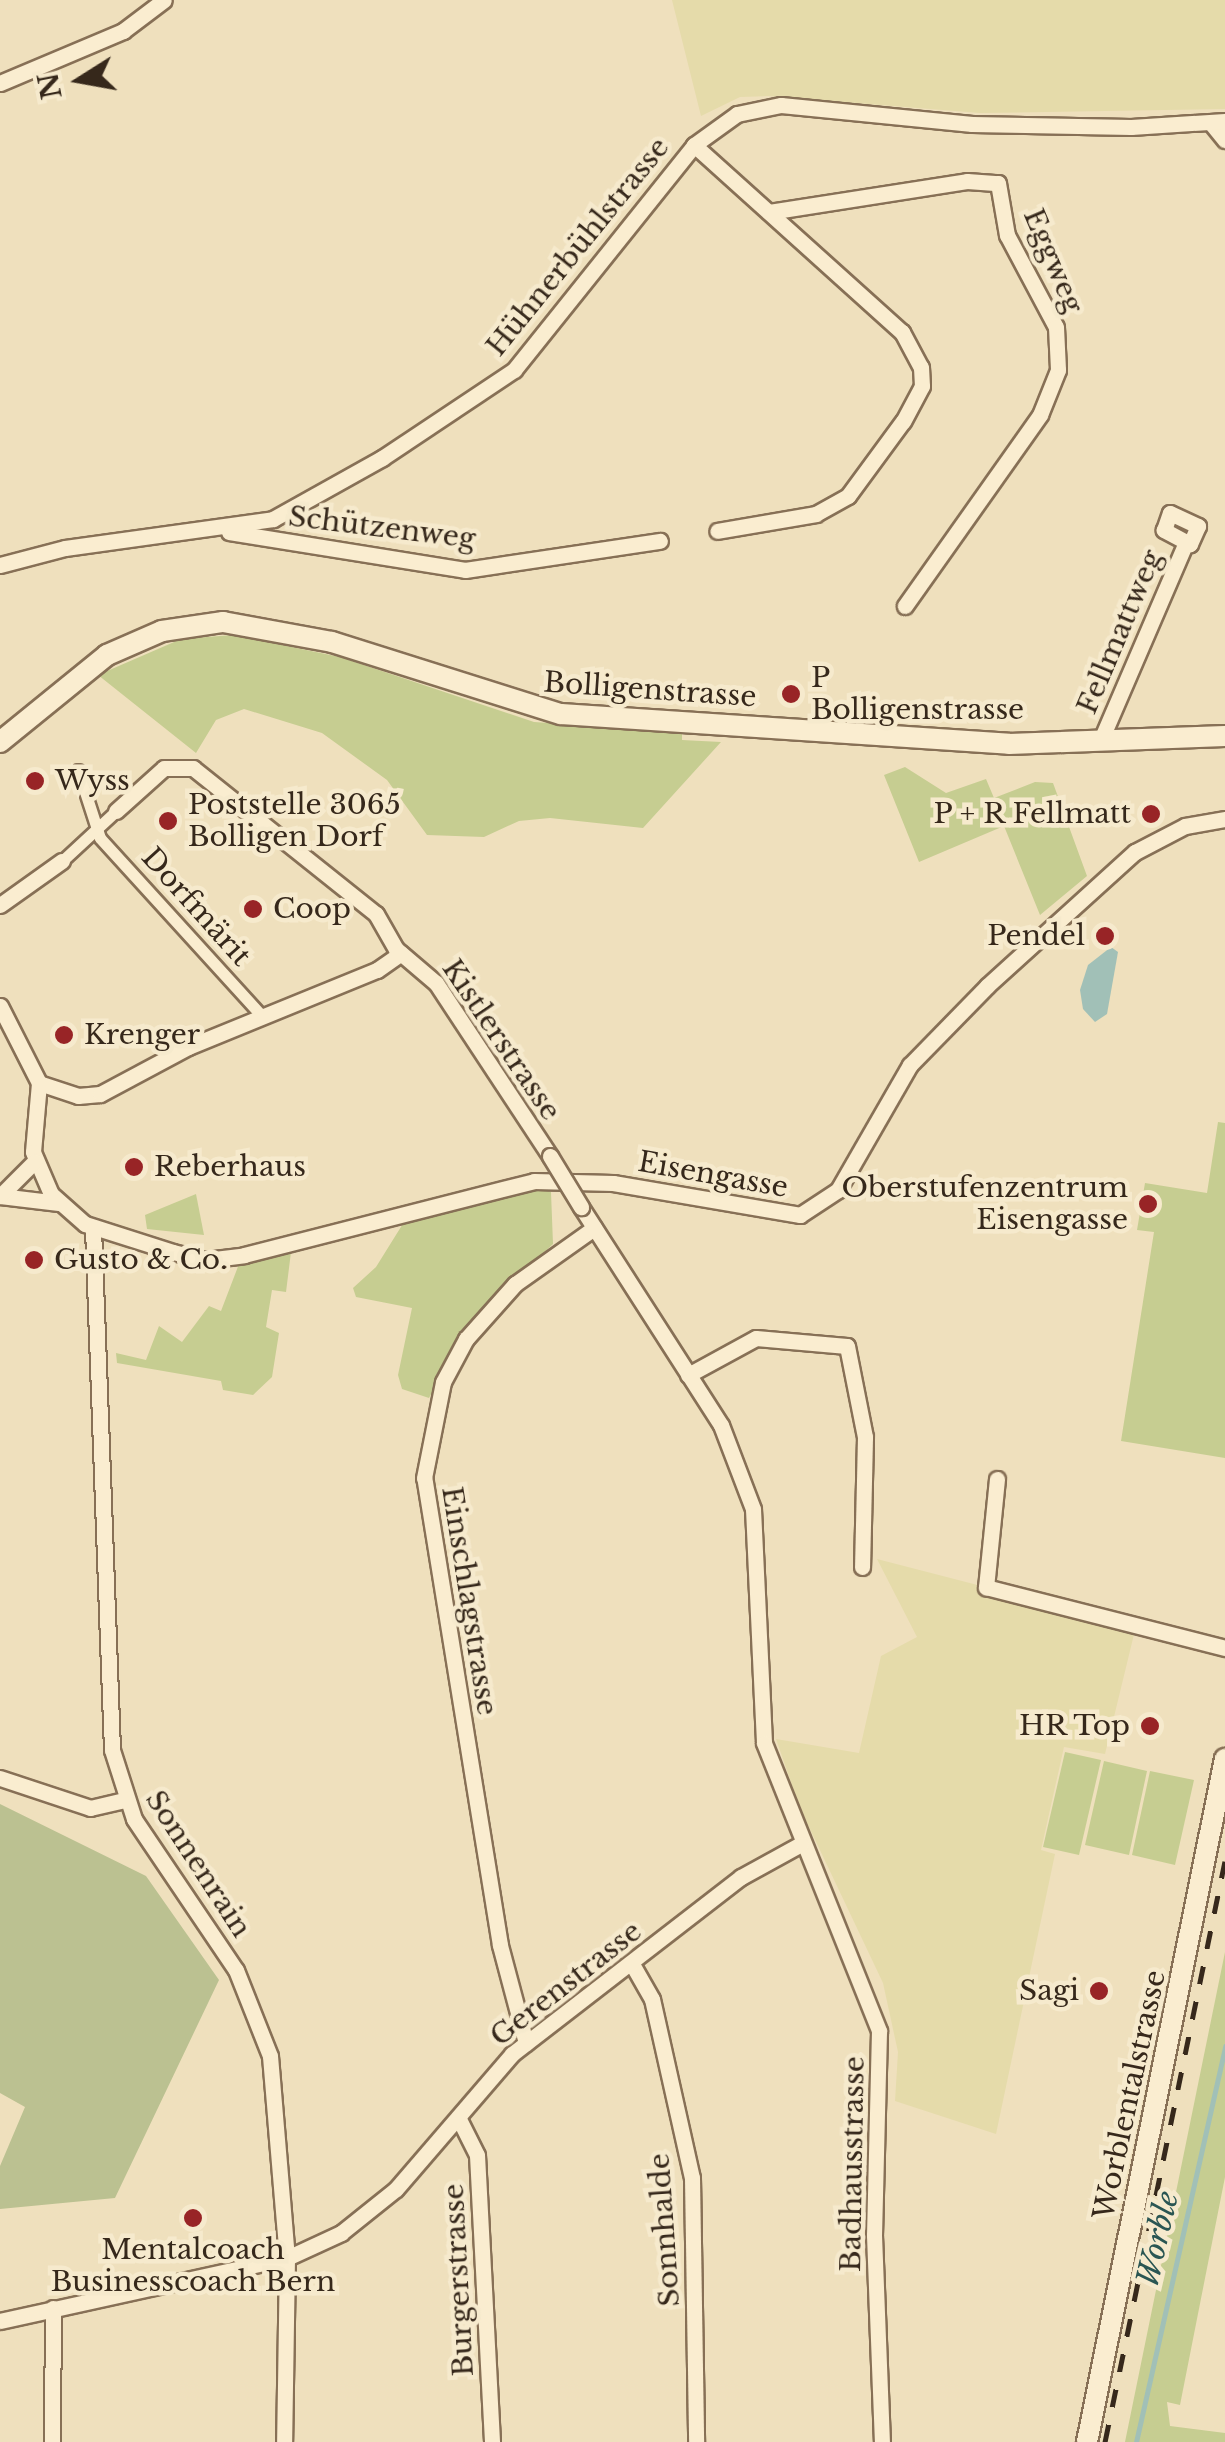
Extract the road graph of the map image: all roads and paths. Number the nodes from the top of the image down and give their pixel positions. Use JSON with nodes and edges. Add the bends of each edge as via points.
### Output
{"nodes":[{"id":1,"x":164,"y":0,"type":"edge"},
{"id":2,"x":0,"y":84,"type":"edge"},
{"id":3,"x":1218,"y":122,"type":"edge"},
{"id":4,"x":1225,"y":140,"type":"edge"},
{"id":5,"x":694,"y":145,"type":"junction"},
{"id":6,"x":768,"y":212,"type":"junction"},
{"id":7,"x":217,"y":530,"type":"junction"},
{"id":8,"x":717,"y":531,"type":"dead end"},
{"id":9,"x":660,"y":540,"type":"dead end"},
{"id":10,"x":1186,"y":542,"type":"dead end"},
{"id":11,"x":0,"y":565,"type":"edge"},
{"id":12,"x":906,"y":606,"type":"dead end"},
{"id":13,"x":1225,"y":736,"type":"edge"},
{"id":14,"x":0,"y":742,"type":"edge"},
{"id":15,"x":1100,"y":742,"type":"junction"},
{"id":16,"x":78,"y":770,"type":"dead end"},
{"id":17,"x":116,"y":811,"type":"joint"},
{"id":18,"x":1225,"y":818,"type":"edge"},
{"id":19,"x":97,"y":828,"type":"junction"},
{"id":20,"x":62,"y":861,"type":"joint"},
{"id":21,"x":0,"y":905,"type":"edge"},
{"id":22,"x":400,"y":954,"type":"junction"},
{"id":23,"x":0,"y":1006,"type":"edge"},
{"id":24,"x":262,"y":1016,"type":"junction"},
{"id":25,"x":40,"y":1083,"type":"junction"},
{"id":26,"x":35,"y":1161,"type":"junction"},
{"id":27,"x":0,"y":1196,"type":"edge"},
{"id":28,"x":60,"y":1204,"type":"junction"},
{"id":29,"x":93,"y":1227,"type":"junction"},
{"id":30,"x":594,"y":1228,"type":"junction"},
{"id":31,"x":688,"y":1375,"type":"junction"},
{"id":32,"x":997,"y":1479,"type":"dead end"},
{"id":33,"x":862,"y":1567,"type":"dead end"},
{"id":34,"x":1225,"y":1648,"type":"edge"},
{"id":35,"x":1225,"y":1759,"type":"edge"},
{"id":36,"x":0,"y":1778,"type":"edge"},
{"id":37,"x":126,"y":1800,"type":"junction"},
{"id":38,"x":802,"y":1844,"type":"junction"},
{"id":39,"x":632,"y":1964,"type":"junction"},
{"id":40,"x":526,"y":2043,"type":"junction"},
{"id":41,"x":459,"y":2119,"type":"junction"},
{"id":42,"x":287,"y":2258,"type":"junction"},
{"id":43,"x":54,"y":2308,"type":"junction"},
{"id":44,"x":0,"y":2321,"type":"edge"},
{"id":45,"x":52,"y":2442,"type":"edge"},
{"id":46,"x":284,"y":2442,"type":"edge"},
{"id":47,"x":492,"y":2442,"type":"edge"},
{"id":48,"x":696,"y":2442,"type":"edge"},
{"id":49,"x":882,"y":2442,"type":"edge"},
{"id":50,"x":1088,"y":2442,"type":"edge"}],
"edges":[{"from":1,"to":2,"type":"street","via":[[123,31]]},
{"from":3,"to":4,"type":"street"},
{"from":3,"to":5,"type":"street","name":"Hühnerbühlstrasse","via":[[972,124],[780,106],[737,114]]},
{"from":5,"to":6,"type":"street"},
{"from":5,"to":7,"type":"street","name":"Hühnerbühlstrasse","via":[[514,370],[295,510]]},
{"from":6,"to":8,"type":"street","via":[[902,332],[922,368],[922,386],[903,421],[835,506]]},
{"from":6,"to":12,"type":"street","name":"Eggweg","via":[[966,181],[998,183],[1008,235],[1056,327],[1058,370],[1040,415]]},
{"from":7,"to":9,"type":"street","name":"Schützenweg","via":[[464,570]]},
{"from":7,"to":11,"type":"street","name":"Hühnerbühlstrasse","via":[[65,548]]},
{"from":10,"to":15,"type":"street","name":"Fellmattweg"},
{"from":13,"to":15,"type":"main road","name":"Bolligenstrasse"},
{"from":14,"to":15,"type":"main road","name":"Bolligenstrasse","via":[[107,655],[162,631],[223,622],[332,642],[561,714],[935,740]]},
{"from":16,"to":19,"type":"street","name":"Dorfmärit"},
{"from":17,"to":19,"type":"street"},
{"from":17,"to":22,"type":"street","name":"Kistlerstrasse","via":[[164,768],[193,768],[376,914]]},
{"from":18,"to":29,"type":"street","name":"Eisengasse","via":[[1185,826],[1134,852],[938,1032],[910,1064],[848,1177],[806,1213],[774,1214],[624,1184],[554,1180],[450,1197],[216,1260]]},
{"from":19,"to":20,"type":"street"},
{"from":19,"to":24,"type":"street","name":"Dorfmärit"},
{"from":20,"to":21,"type":"street"},
{"from":22,"to":24,"type":"street","via":[[377,970]]},
{"from":22,"to":30,"type":"street","name":"Kistlerstrasse","bridge":true,"via":[[436,982]]},
{"from":23,"to":25,"type":"street"},
{"from":24,"to":25,"type":"street","via":[[100,1094],[78,1096]]},
{"from":25,"to":26,"type":"street"},
{"from":26,"to":27,"type":"street"},
{"from":26,"to":28,"type":"street"},
{"from":27,"to":28,"type":"street"},
{"from":28,"to":29,"type":"street"},
{"from":29,"to":37,"type":"street","name":"Sonnenrain","via":[[108,1710]]},
{"from":30,"to":31,"type":"street","name":"Kistlerstrasse"},
{"from":30,"to":40,"type":"street","name":"Einschlagstrasse","via":[[516,1284],[466,1339],[438,1396],[424,1478],[500,1946]]},
{"from":31,"to":33,"type":"street","via":[[756,1338],[847,1346],[866,1437]]},
{"from":31,"to":38,"type":"street","name":"Kistlerstrasse","via":[[730,1443],[753,1509],[761,1728]]},
{"from":32,"to":34,"type":"street","via":[[986,1587]]},
{"from":35,"to":50,"type":"main road","name":"Worblentalstrasse"},
{"from":36,"to":37,"type":"street","via":[[90,1808]]},
{"from":37,"to":42,"type":"street","name":"Sonnenrain","via":[[145,1840],[236,1970],[264,2032]]},
{"from":38,"to":39,"type":"street","name":"Gerenstrasse","via":[[769,1856]]},
{"from":38,"to":49,"type":"street","name":"Badhausstrasse","via":[[866,1986],[879,2031],[874,2235]]},
{"from":39,"to":40,"type":"street","name":"Gerenstrasse"},
{"from":39,"to":48,"type":"street","name":"Sonnhalde","via":[[652,1999],[692,2178]]},
{"from":40,"to":41,"type":"street","name":"Gerenstrasse"},
{"from":41,"to":42,"type":"street","name":"Gerenstrasse","via":[[396,2189],[341,2233]]},
{"from":41,"to":47,"type":"street","name":"Burgerstrasse","via":[[476,2155]]},
{"from":42,"to":43,"type":"street","name":"Gerenstrasse"},
{"from":42,"to":46,"type":"street","name":"Sonnenrain"},
{"from":43,"to":44,"type":"street","name":"Gerenstrasse"},
{"from":43,"to":45,"type":"street"}]}
